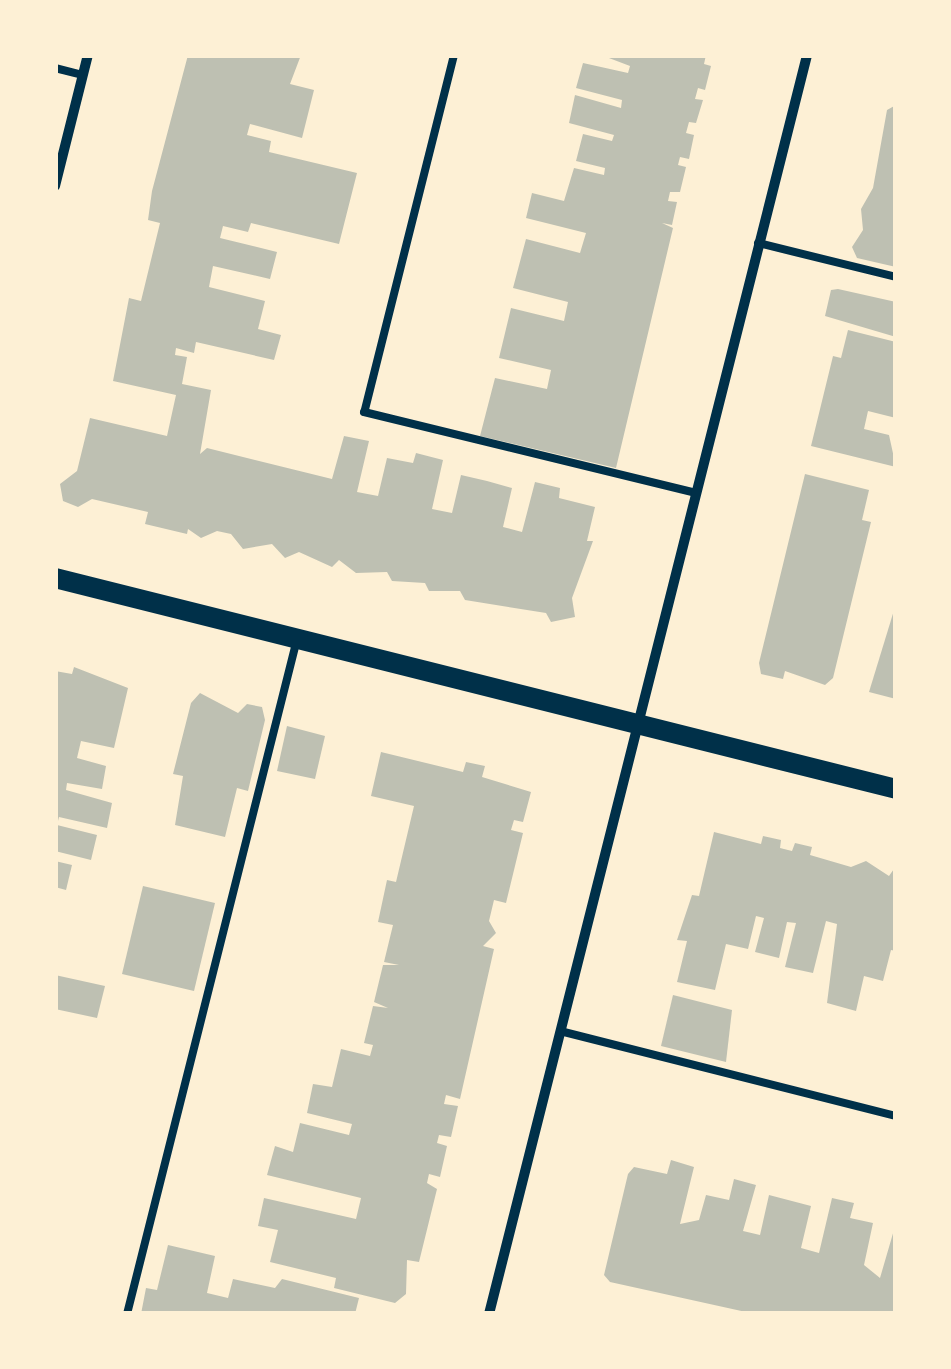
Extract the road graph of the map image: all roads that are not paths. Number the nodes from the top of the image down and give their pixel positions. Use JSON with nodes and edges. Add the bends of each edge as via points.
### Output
{"nodes":[{"id":1,"x":88,"y":55,"type":"edge"},
{"id":2,"x":454,"y":55,"type":"edge"},
{"id":3,"x":807,"y":55,"type":"edge"},
{"id":4,"x":55,"y":68,"type":"edge"},
{"id":5,"x":83,"y":75,"type":"junction"},
{"id":6,"x":55,"y":186,"type":"edge"},
{"id":7,"x":758,"y":243,"type":"junction"},
{"id":8,"x":896,"y":277,"type":"edge"},
{"id":9,"x":696,"y":493,"type":"junction"},
{"id":10,"x":55,"y":578,"type":"edge"},
{"id":11,"x":298,"y":639,"type":"junction"},
{"id":12,"x":637,"y":725,"type":"junction"},
{"id":13,"x":896,"y":789,"type":"edge"},
{"id":14,"x":560,"y":1031,"type":"junction"},
{"id":15,"x":896,"y":1116,"type":"edge"},
{"id":16,"x":127,"y":1314,"type":"edge"},
{"id":17,"x":489,"y":1314,"type":"edge"}],
"edges":[{"from":1,"to":5,"type":"street"},
{"from":2,"to":9,"type":"lane","via":[[364,412]]},
{"from":3,"to":7,"type":"street"},
{"from":4,"to":5,"type":"lane"},
{"from":5,"to":6,"type":"street"},
{"from":7,"to":8,"type":"lane"},
{"from":7,"to":9,"type":"street"},
{"from":9,"to":12,"type":"street"},
{"from":10,"to":11,"type":"main road"},
{"from":11,"to":12,"type":"main road"},
{"from":11,"to":16,"type":"lane"},
{"from":12,"to":13,"type":"main road"},
{"from":12,"to":14,"type":"street"},
{"from":14,"to":15,"type":"lane"},
{"from":14,"to":17,"type":"street"}]}
